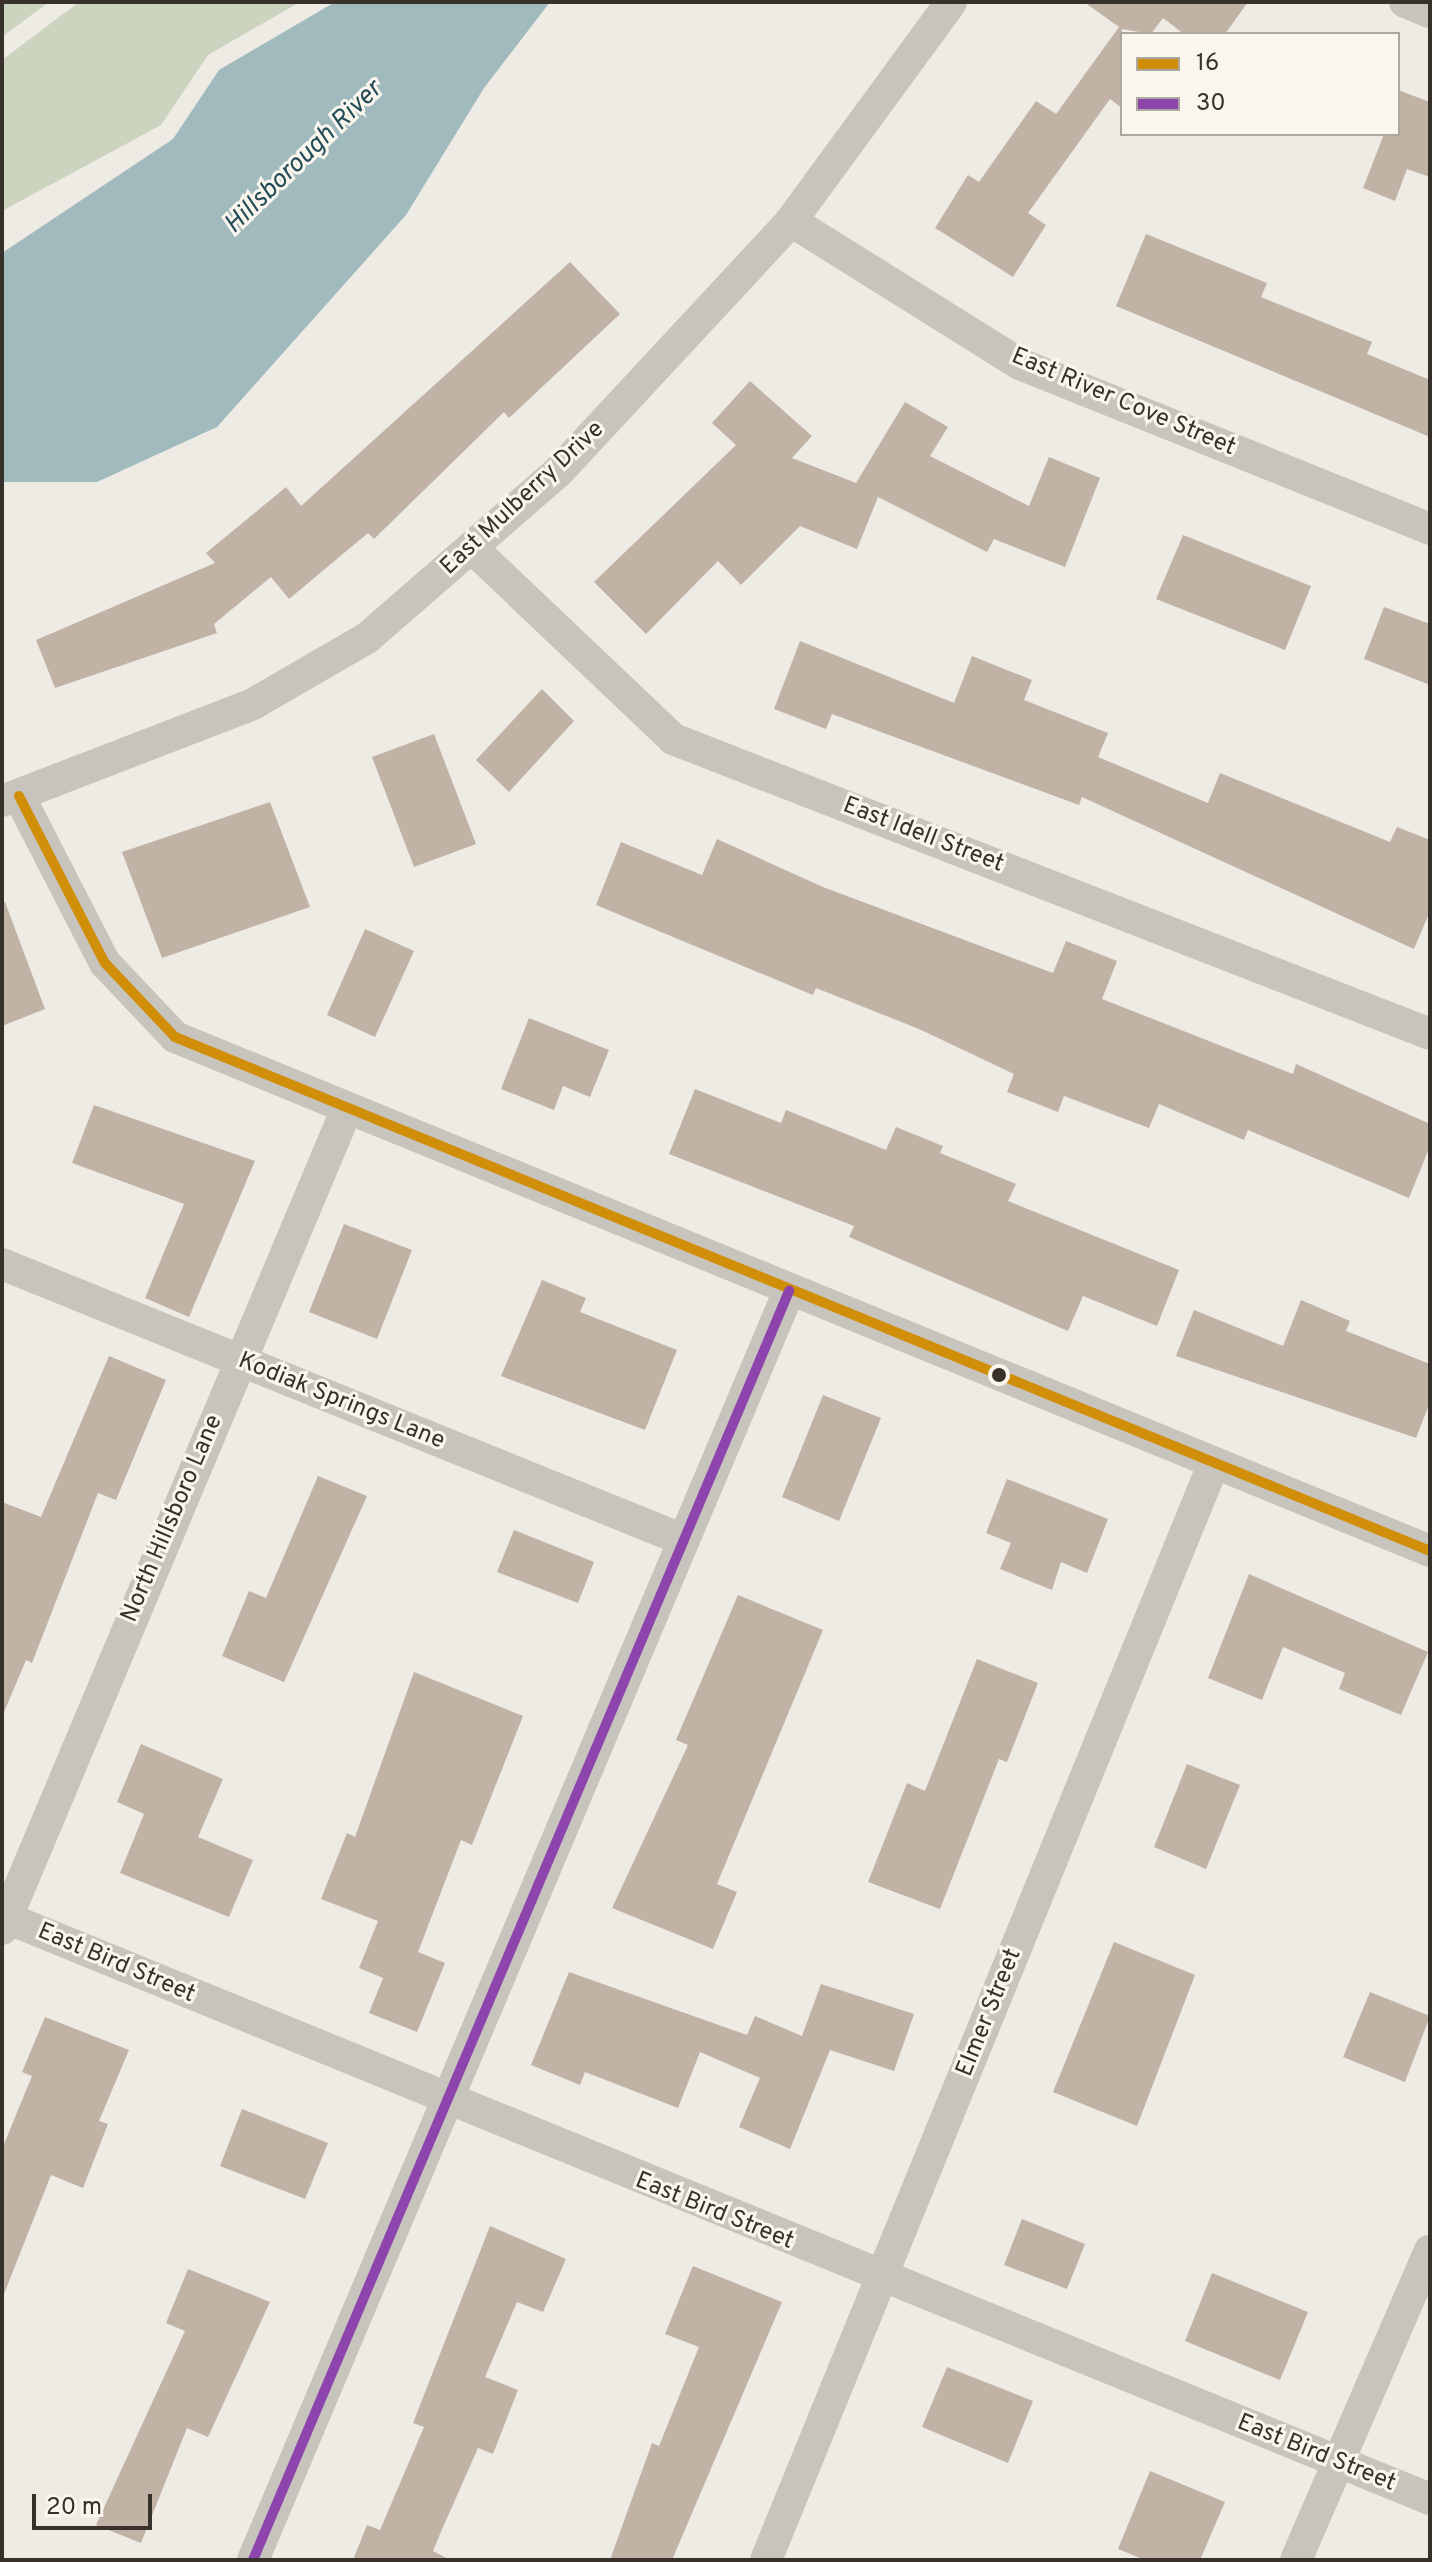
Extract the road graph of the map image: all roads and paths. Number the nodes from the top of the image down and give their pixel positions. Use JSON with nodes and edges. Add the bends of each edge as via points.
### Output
{"nodes":[{"id":1,"x":951,"y":2,"type":"edge"},
{"id":2,"x":1405,"y":2,"type":"edge"},
{"id":3,"x":1430,"y":12,"type":"edge"},
{"id":4,"x":791,"y":221,"type":"junction"},
{"id":5,"x":1430,"y":529,"type":"edge"},
{"id":6,"x":472,"y":548,"type":"junction"},
{"id":7,"x":11,"y":798,"type":"edge"},
{"id":8,"x":1430,"y":1034,"type":"edge"},
{"id":9,"x":346,"y":1111,"type":"junction"},
{"id":10,"x":2,"y":1264,"type":"edge"},
{"id":11,"x":789,"y":1291,"type":"junction"},
{"id":12,"x":239,"y":1361,"type":"junction"},
{"id":13,"x":1213,"y":1465,"type":"junction"},
{"id":14,"x":681,"y":1539,"type":"junction"},
{"id":15,"x":1430,"y":1551,"type":"edge"},
{"id":16,"x":4,"y":1921,"type":"edge"},
{"id":17,"x":441,"y":2102,"type":"junction"},
{"id":18,"x":1430,"y":2251,"type":"edge"},
{"id":19,"x":881,"y":2280,"type":"junction"},
{"id":20,"x":1338,"y":2462,"type":"junction"},
{"id":21,"x":1430,"y":2499,"type":"edge"},
{"id":22,"x":253,"y":2560,"type":"edge"},
{"id":23,"x":766,"y":2560,"type":"edge"},
{"id":24,"x":1296,"y":2560,"type":"edge"}],
"edges":[{"from":1,"to":4,"type":"street","name":"East Mulberry Drive"},
{"from":2,"to":3,"type":"street"},
{"from":4,"to":5,"type":"street","name":"East River Cove Street","via":[[1020,364]]},
{"from":4,"to":6,"type":"street","name":"East Mulberry Drive","via":[[559,471]]},
{"from":6,"to":7,"type":"street","name":"East Mulberry Drive","via":[[367,638],[253,704]]},
{"from":6,"to":8,"type":"street","name":"East Idell Street","via":[[673,739]]},
{"from":7,"to":9,"type":"street","via":[[105,963],[175,1037]]},
{"from":9,"to":11,"type":"street"},
{"from":9,"to":12,"type":"street","name":"North Hillsboro Lane"},
{"from":10,"to":12,"type":"street","name":"Kodiak Springs Lane"},
{"from":11,"to":13,"type":"street"},
{"from":11,"to":14,"type":"street"},
{"from":12,"to":14,"type":"street","name":"Kodiak Springs Lane"},
{"from":12,"to":16,"type":"street","name":"North Hillsboro Lane"},
{"from":13,"to":15,"type":"street"},
{"from":13,"to":19,"type":"street","name":"Elmer Street"},
{"from":14,"to":17,"type":"street"},
{"from":16,"to":17,"type":"street","name":"East Bird Street"},
{"from":17,"to":19,"type":"street","name":"East Bird Street"},
{"from":17,"to":22,"type":"street"},
{"from":18,"to":20,"type":"street"},
{"from":19,"to":20,"type":"street","name":"East Bird Street"},
{"from":19,"to":23,"type":"street","name":"Elmer Street"},
{"from":20,"to":21,"type":"street","name":"East Bird Street"},
{"from":20,"to":24,"type":"street"}]}
